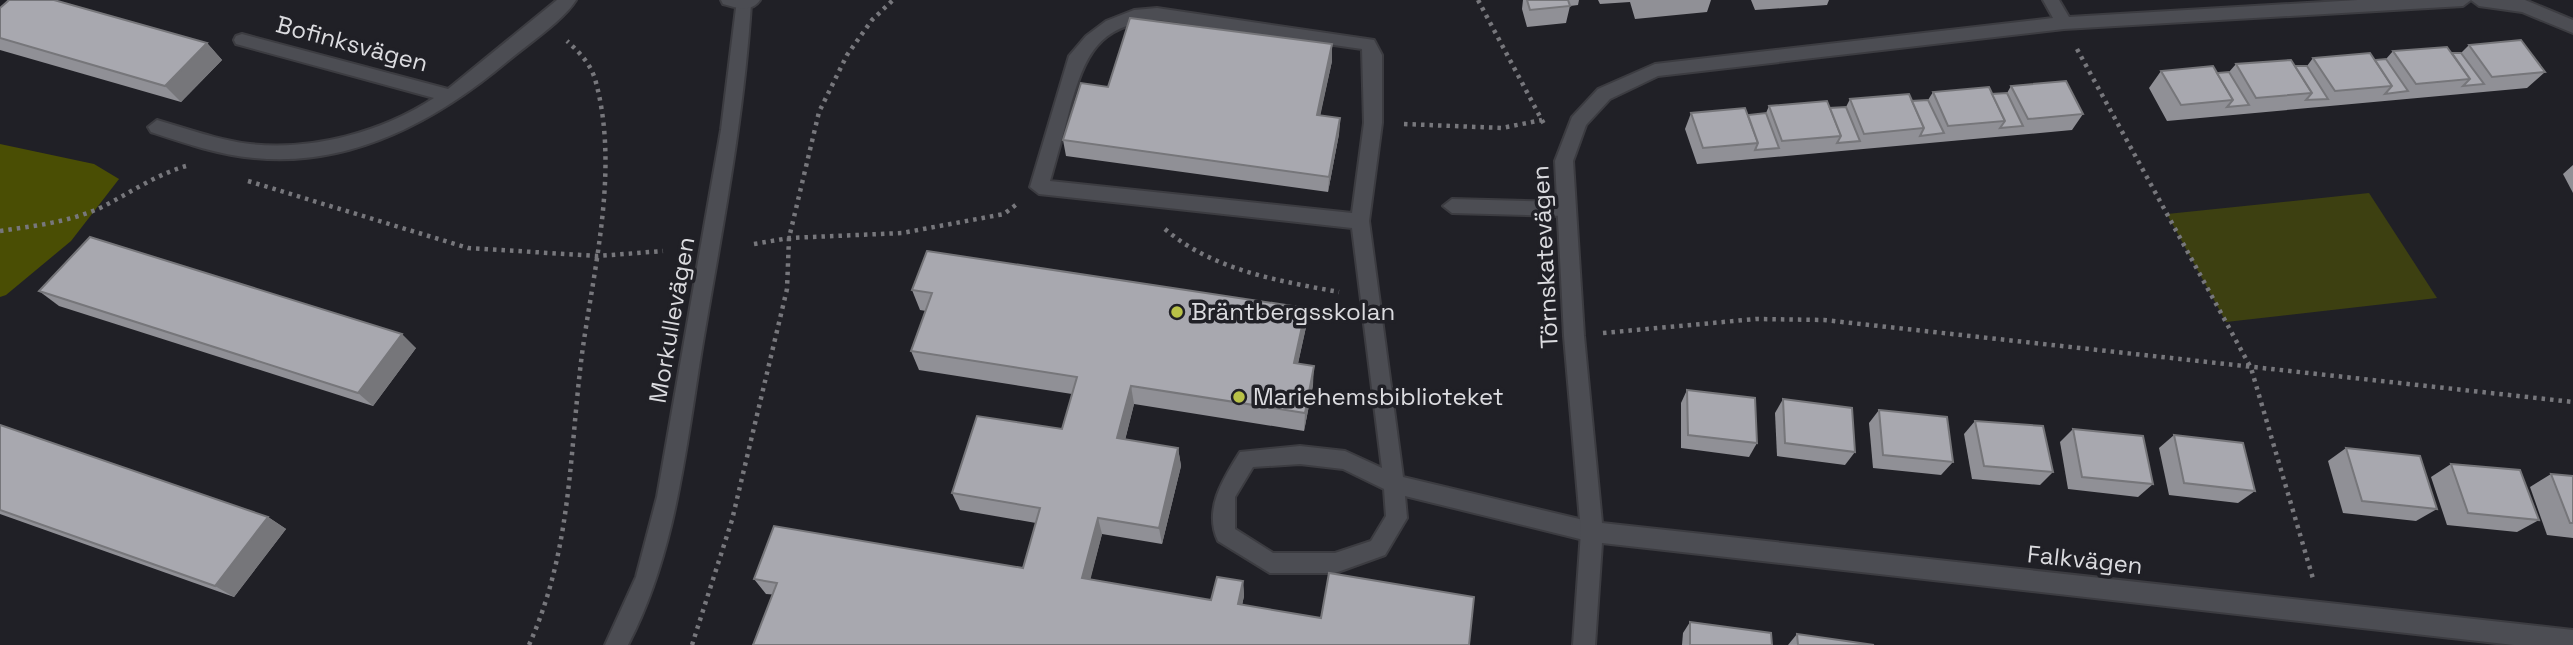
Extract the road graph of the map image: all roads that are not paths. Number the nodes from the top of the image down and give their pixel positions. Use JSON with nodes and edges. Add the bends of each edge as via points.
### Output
{"nodes":[{"id":1,"x":568,"y":0,"type":"edge"},
{"id":2,"x":2051,"y":0,"type":"edge"},
{"id":3,"x":2463,"y":0,"type":"edge"},
{"id":4,"x":2479,"y":0,"type":"edge"},
{"id":5,"x":741,"y":1,"type":"edge"},
{"id":6,"x":2064,"y":23,"type":"junction"},
{"id":7,"x":2573,"y":27,"type":"edge"},
{"id":8,"x":242,"y":40,"type":"dead end"},
{"id":9,"x":449,"y":96,"type":"junction"},
{"id":10,"x":157,"y":127,"type":"dead end"},
{"id":11,"x":1452,"y":205,"type":"dead end"},
{"id":12,"x":1566,"y":209,"type":"junction"},
{"id":13,"x":1360,"y":221,"type":"junction"},
{"id":14,"x":1394,"y":484,"type":"junction"},
{"id":15,"x":1592,"y":531,"type":"junction"},
{"id":16,"x":2573,"y":641,"type":"edge"},
{"id":17,"x":616,"y":645,"type":"edge"},
{"id":18,"x":1584,"y":645,"type":"edge"}],
"edges":[{"from":1,"to":9,"type":"street","name":"Bofinksvägen"},
{"from":2,"to":6,"type":"street"},
{"from":3,"to":6,"type":"street","name":"Törnskatevägen"},
{"from":4,"to":7,"type":"street","via":[[2525,6]]},
{"from":5,"to":17,"type":"street","name":"Morkullevägen","via":[[737,100],[659,535]]},
{"from":6,"to":12,"type":"street","name":"Törnskatevägen","via":[[1655,70],[1604,94],[1578,122],[1564,161]]},
{"from":8,"to":9,"type":"street","name":"Bofinksvägen"},
{"from":9,"to":10,"type":"street","name":"Bofinksvägen","via":[[414,119],[318,148],[265,152]]},
{"from":11,"to":12,"type":"street"},
{"from":12,"to":15,"type":"street","name":"Törnskatevägen"},
{"from":13,"to":13,"type":"street","via":[[1373,123],[1373,55],[1368,44],[1157,14],[1134,16],[1112,25],[1075,61],[1039,187]]},
{"from":13,"to":14,"type":"street"},
{"from":14,"to":14,"type":"street","via":[[1345,460],[1300,455],[1247,458],[1225,496],[1225,534],[1270,563],[1335,563],[1378,548],[1397,518]]},
{"from":14,"to":15,"type":"street","name":"Falkvägen"},
{"from":15,"to":16,"type":"street","name":"Falkvägen"},
{"from":15,"to":18,"type":"street","name":"Törnskatevägen"}]}
